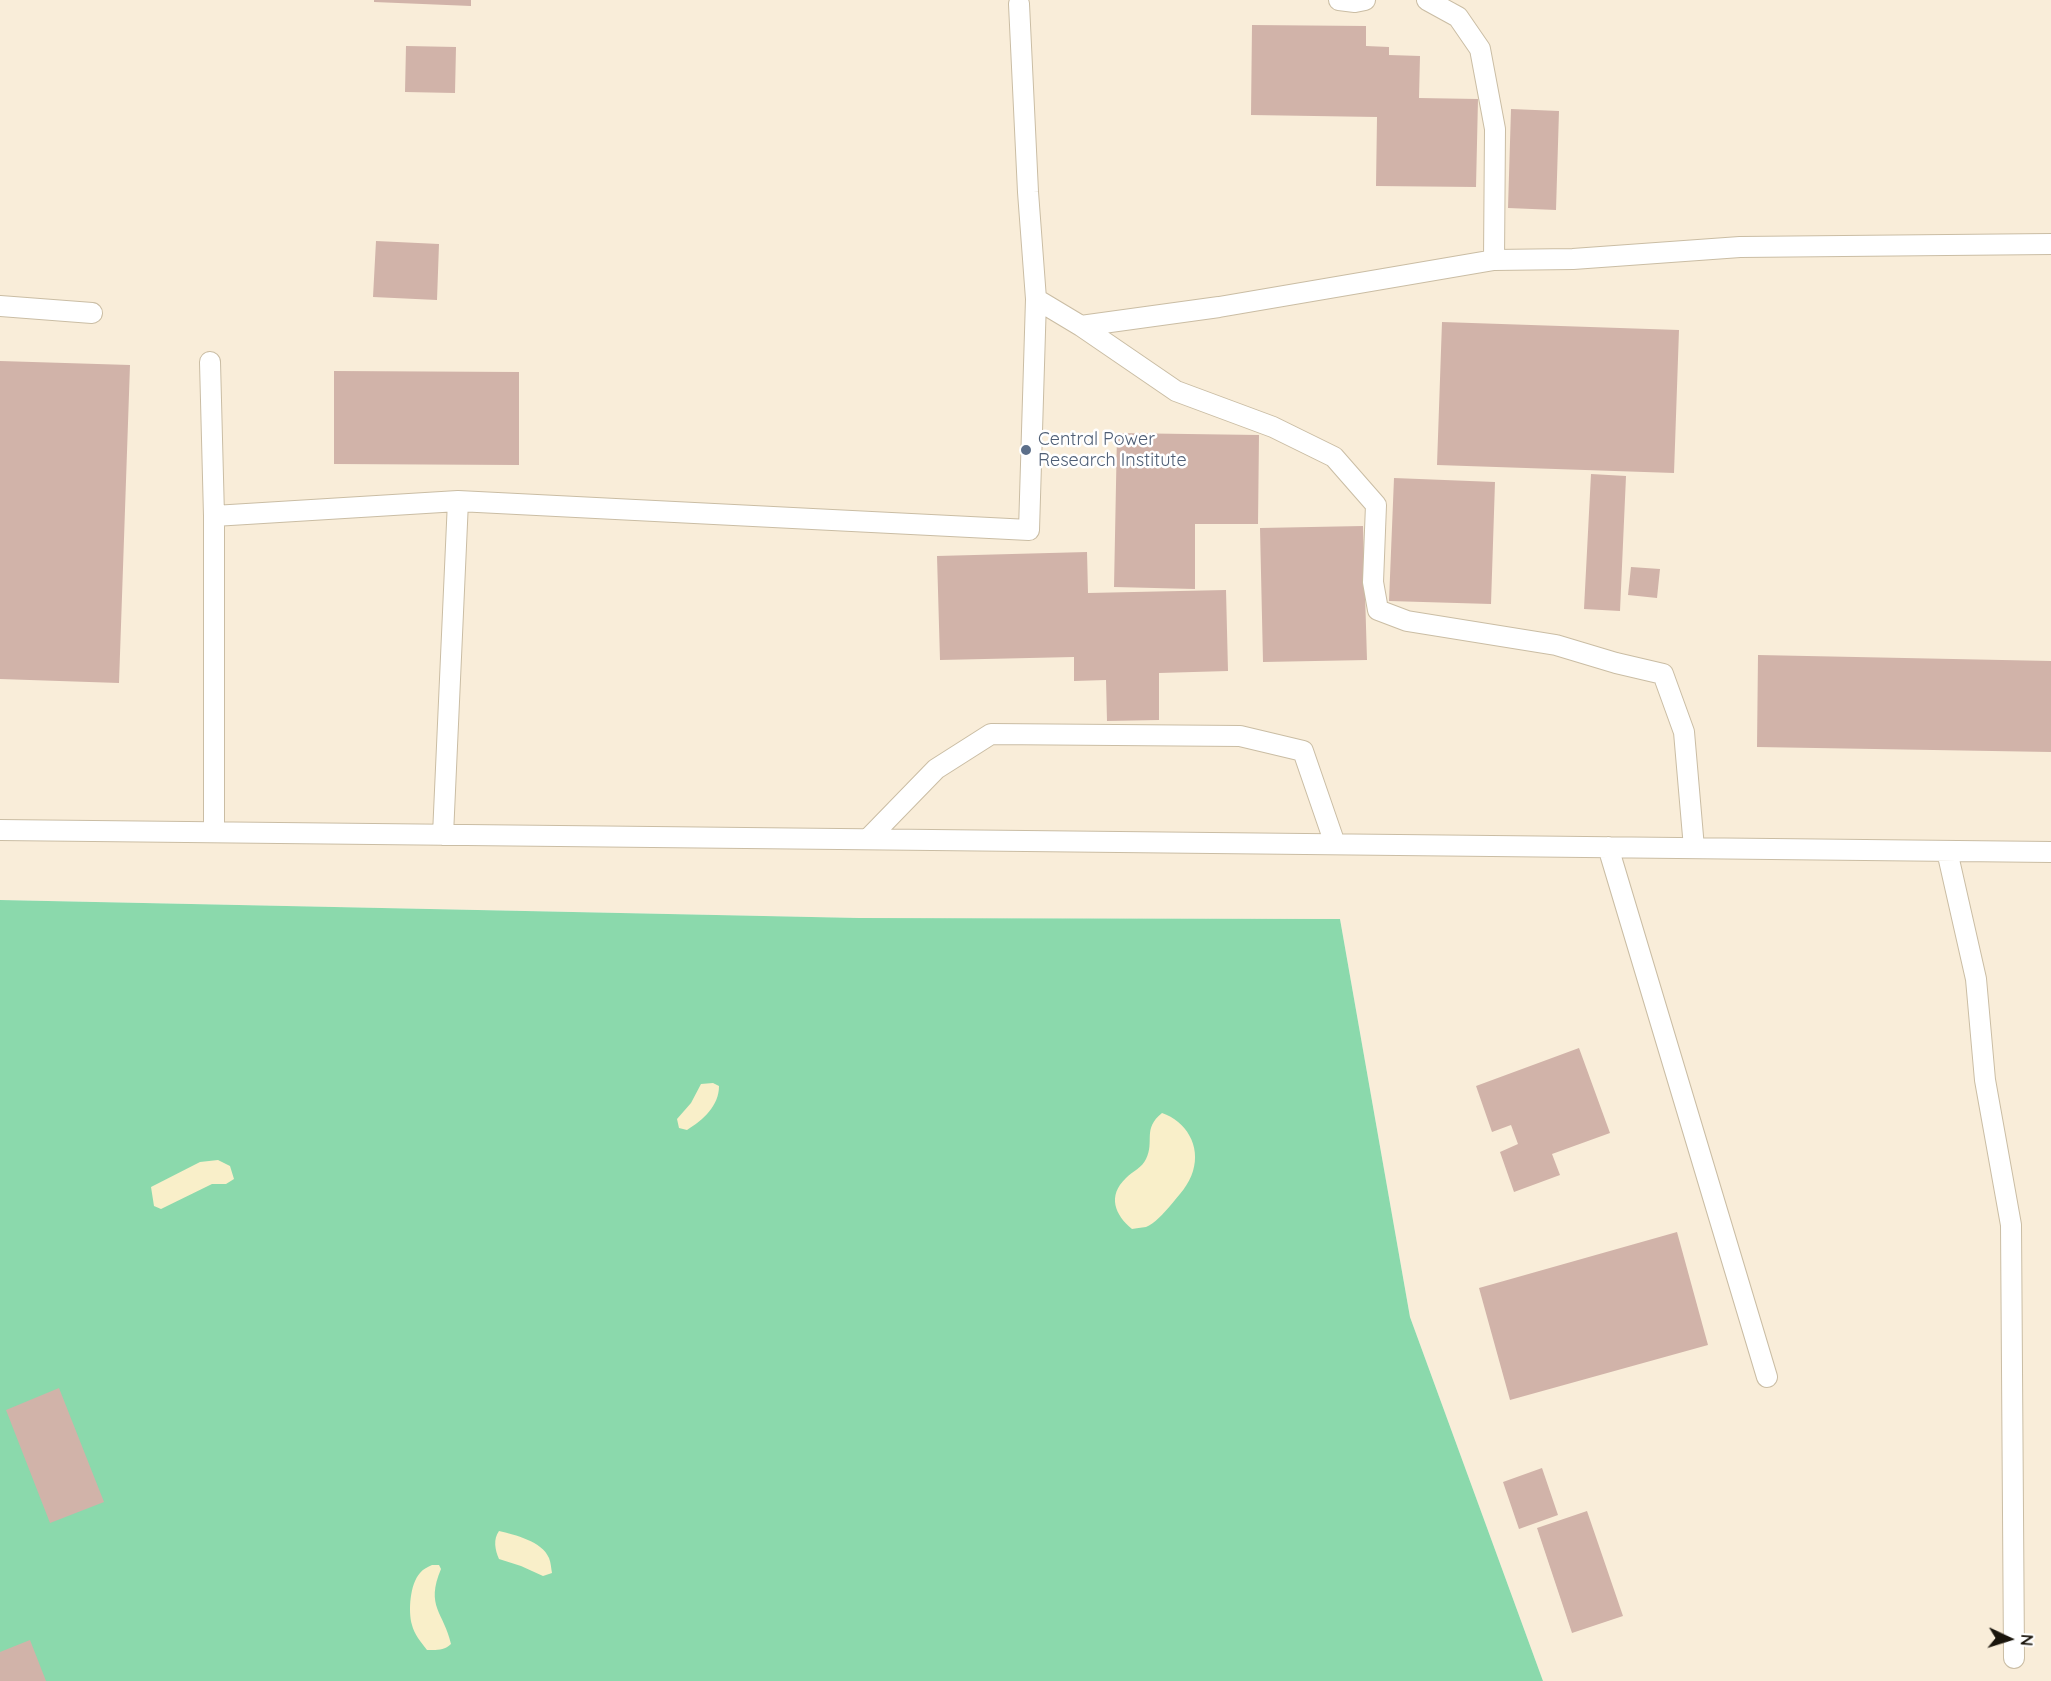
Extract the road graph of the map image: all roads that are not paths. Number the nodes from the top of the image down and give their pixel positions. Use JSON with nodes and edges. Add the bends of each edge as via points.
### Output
{"nodes":[{"id":1,"x":1339,"y":0,"type":"edge"},
{"id":2,"x":1365,"y":0,"type":"edge"},
{"id":3,"x":1427,"y":0,"type":"edge"},
{"id":4,"x":1019,"y":4,"type":"dead end"},
{"id":5,"x":2051,"y":244,"type":"edge"},
{"id":6,"x":1494,"y":260,"type":"junction"},
{"id":7,"x":1036,"y":299,"type":"junction"},
{"id":8,"x":0,"y":306,"type":"edge"},
{"id":9,"x":92,"y":313,"type":"dead end"},
{"id":10,"x":1081,"y":326,"type":"junction"},
{"id":11,"x":210,"y":362,"type":"dead end"},
{"id":12,"x":458,"y":501,"type":"junction"},
{"id":13,"x":214,"y":516,"type":"junction"},
{"id":14,"x":0,"y":830,"type":"edge"},
{"id":15,"x":214,"y":832,"type":"junction"},
{"id":16,"x":443,"y":835,"type":"junction"},
{"id":17,"x":868,"y":839,"type":"junction"},
{"id":18,"x":1335,"y":844,"type":"junction"},
{"id":19,"x":1608,"y":847,"type":"junction"},
{"id":20,"x":1694,"y":848,"type":"junction"},
{"id":21,"x":1947,"y":851,"type":"junction"},
{"id":22,"x":2051,"y":852,"type":"edge"},
{"id":23,"x":1767,"y":1377,"type":"dead end"},
{"id":24,"x":2014,"y":1658,"type":"dead end"}],
"edges":[{"from":1,"to":2,"type":"lane"},
{"from":3,"to":6,"type":"lane","via":[[1458,17],[1480,49],[1495,129]]},
{"from":4,"to":7,"type":"lane"},
{"from":5,"to":6,"type":"lane","via":[[1740,247],[1573,259]]},
{"from":6,"to":10,"type":"lane","via":[[1219,307]]},
{"from":7,"to":10,"type":"lane"},
{"from":7,"to":12,"type":"lane","via":[[1029,530]]},
{"from":8,"to":9,"type":"lane"},
{"from":10,"to":20,"type":"lane","via":[[1176,391],[1273,427],[1334,457],[1376,506],[1373,582],[1378,610],[1407,621],[1556,645],[1663,674],[1684,732]]},
{"from":11,"to":13,"type":"lane"},
{"from":12,"to":13,"type":"lane"},
{"from":12,"to":16,"type":"lane"},
{"from":13,"to":15,"type":"lane"},
{"from":14,"to":15,"type":"lane"},
{"from":15,"to":16,"type":"lane"},
{"from":16,"to":17,"type":"lane"},
{"from":17,"to":18,"type":"lane"},
{"from":17,"to":18,"type":"lane","via":[[936,769],[991,734],[1240,736],[1303,751]]},
{"from":18,"to":19,"type":"lane"},
{"from":19,"to":20,"type":"lane"},
{"from":19,"to":23,"type":"lane"},
{"from":20,"to":21,"type":"lane"},
{"from":21,"to":22,"type":"lane"},
{"from":21,"to":24,"type":"lane","via":[[1976,980],[1985,1080],[2011,1225]]}]}
